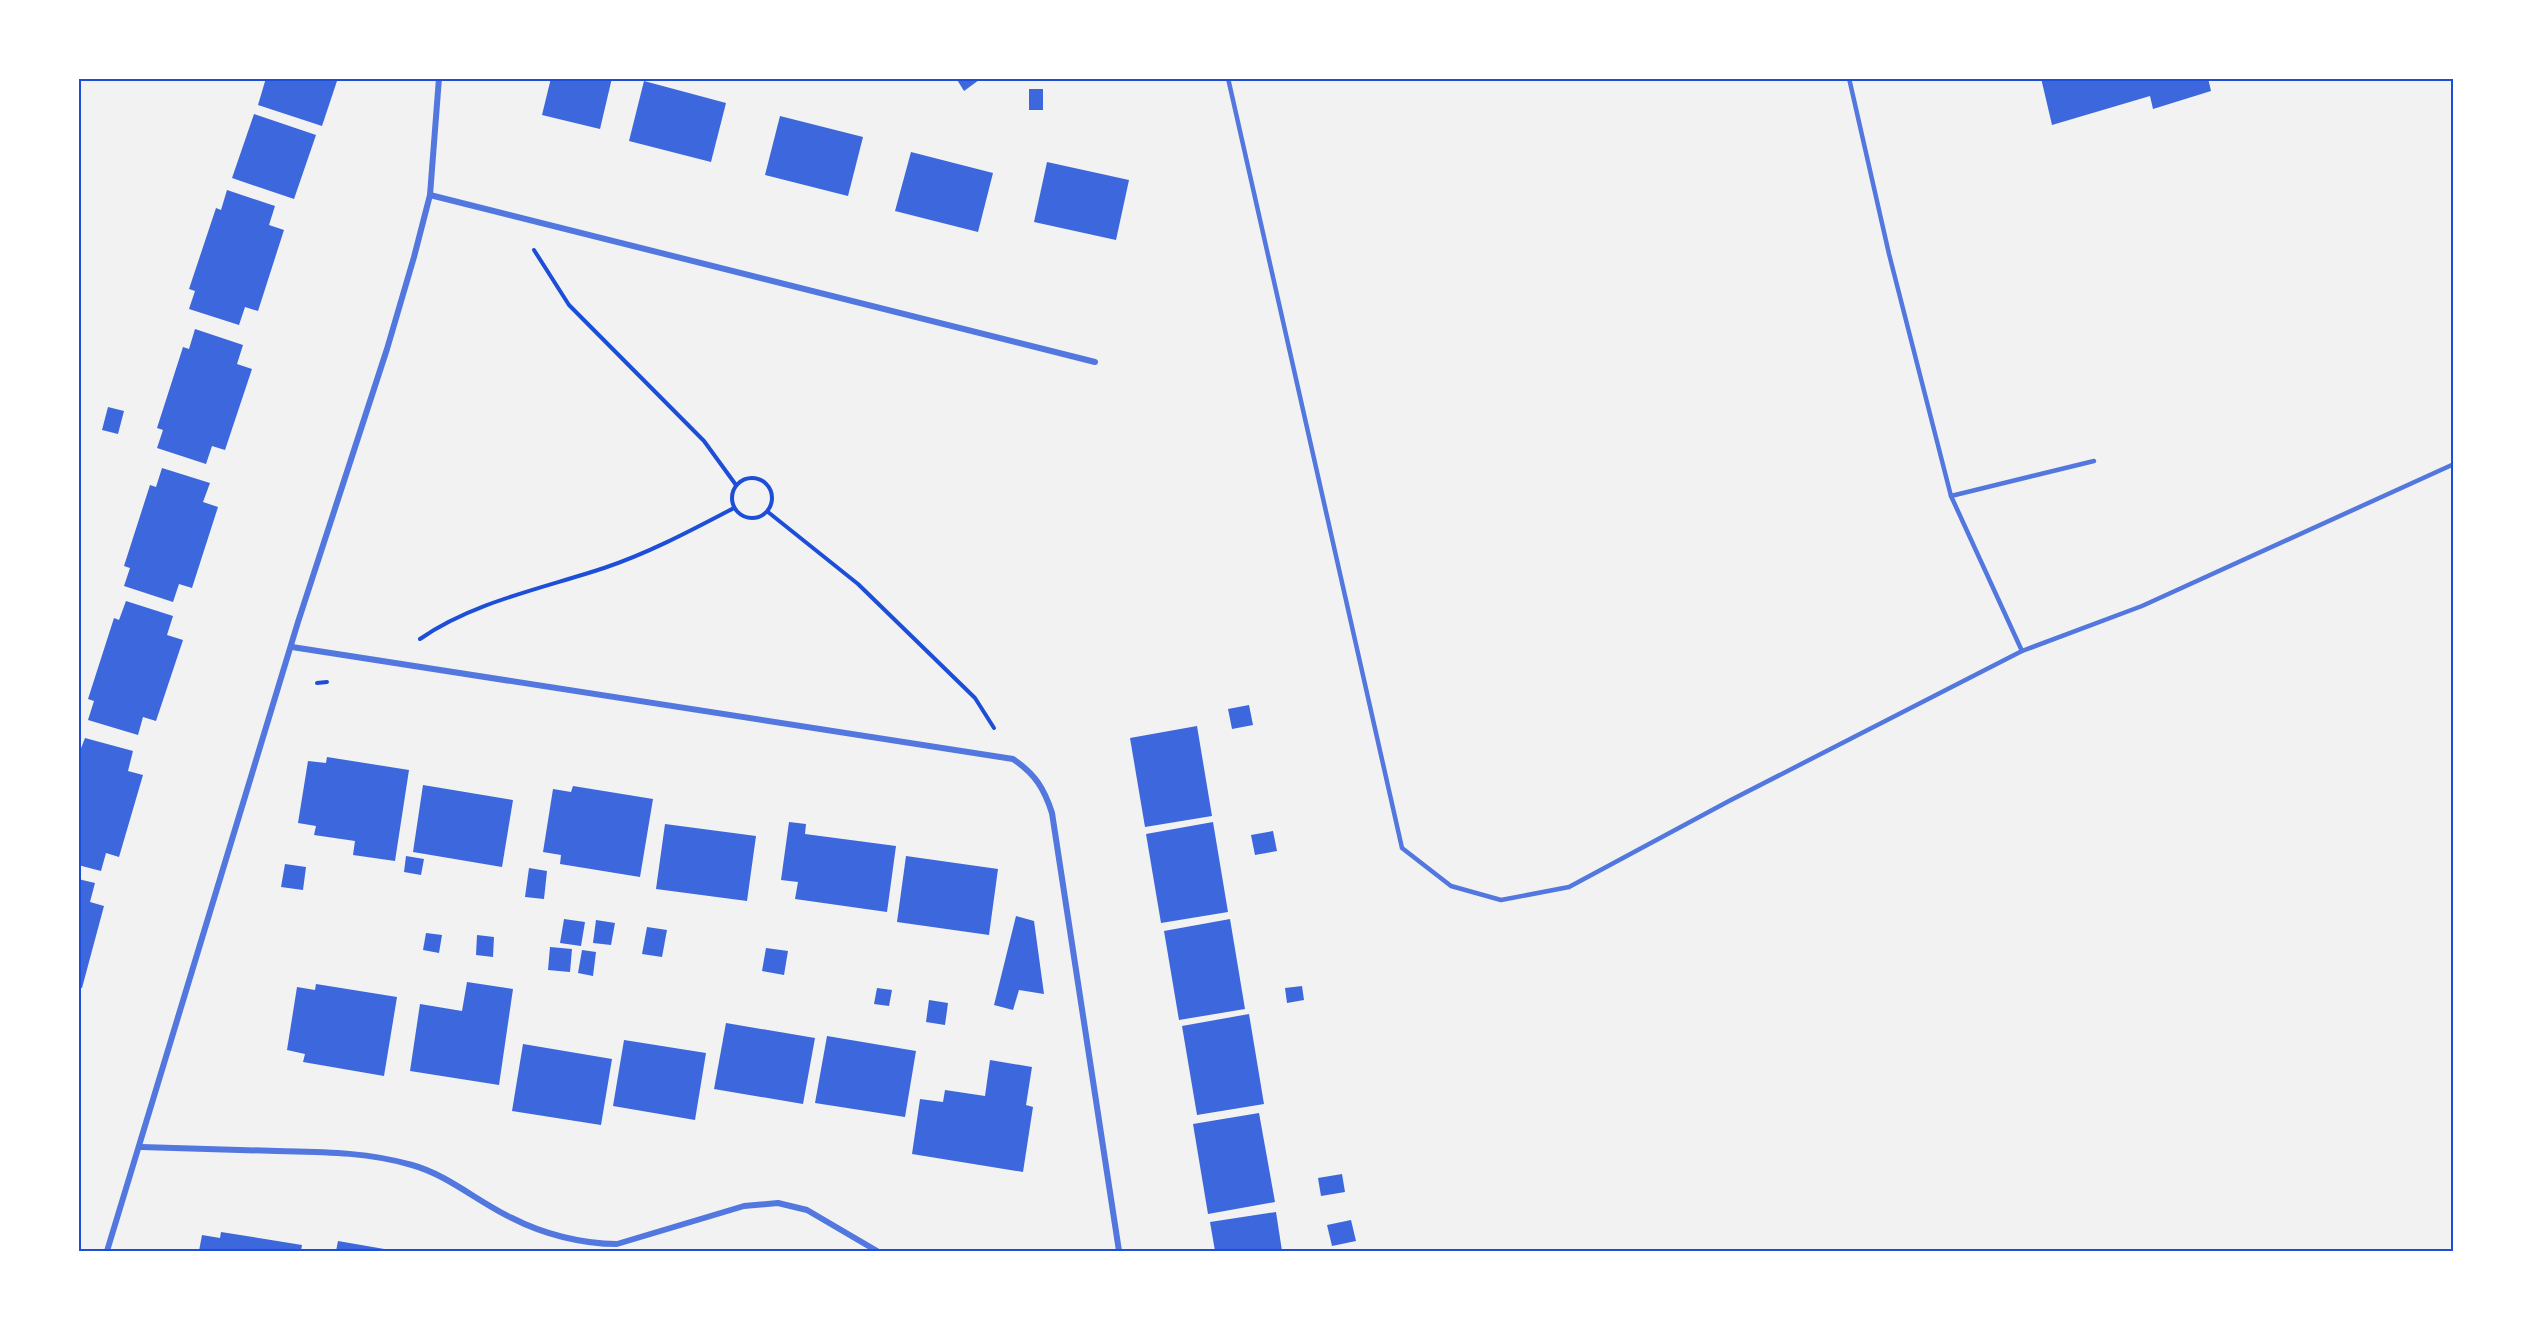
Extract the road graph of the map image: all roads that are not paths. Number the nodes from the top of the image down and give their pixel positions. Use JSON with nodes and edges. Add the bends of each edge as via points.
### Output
{"nodes":[{"id":1,"x":439,"y":78,"type":"edge"},
{"id":2,"x":1228,"y":78,"type":"edge"},
{"id":3,"x":1849,"y":78,"type":"edge"},
{"id":4,"x":430,"y":195,"type":"junction"},
{"id":5,"x":1095,"y":362,"type":"dead end"},
{"id":6,"x":2094,"y":461,"type":"dead end"},
{"id":7,"x":2454,"y":464,"type":"edge"},
{"id":8,"x":1951,"y":496,"type":"junction"},
{"id":9,"x":292,"y":647,"type":"junction"},
{"id":10,"x":2022,"y":651,"type":"junction"},
{"id":11,"x":141,"y":1147,"type":"junction"},
{"id":12,"x":107,"y":1251,"type":"edge"},
{"id":13,"x":877,"y":1251,"type":"edge"},
{"id":14,"x":1119,"y":1251,"type":"edge"}],
"edges":[{"from":1,"to":4,"type":"street"},
{"from":2,"to":10,"type":"lane","via":[[1402,848],[1451,886],[1502,900],[1569,887]]},
{"from":3,"to":8,"type":"lane"},
{"from":4,"to":5,"type":"street"},
{"from":4,"to":9,"type":"street","via":[[387,349]]},
{"from":6,"to":8,"type":"lane"},
{"from":7,"to":10,"type":"lane","via":[[2142,606]]},
{"from":8,"to":10,"type":"lane"},
{"from":9,"to":11,"type":"street"},
{"from":9,"to":14,"type":"street","via":[[1013,759],[1031,771],[1045,790],[1052,813]]},
{"from":11,"to":12,"type":"street"},
{"from":11,"to":13,"type":"street","via":[[334,1151],[386,1158],[444,1178],[512,1219],[595,1244],[617,1244],[744,1206],[777,1203],[807,1210]]}]}
